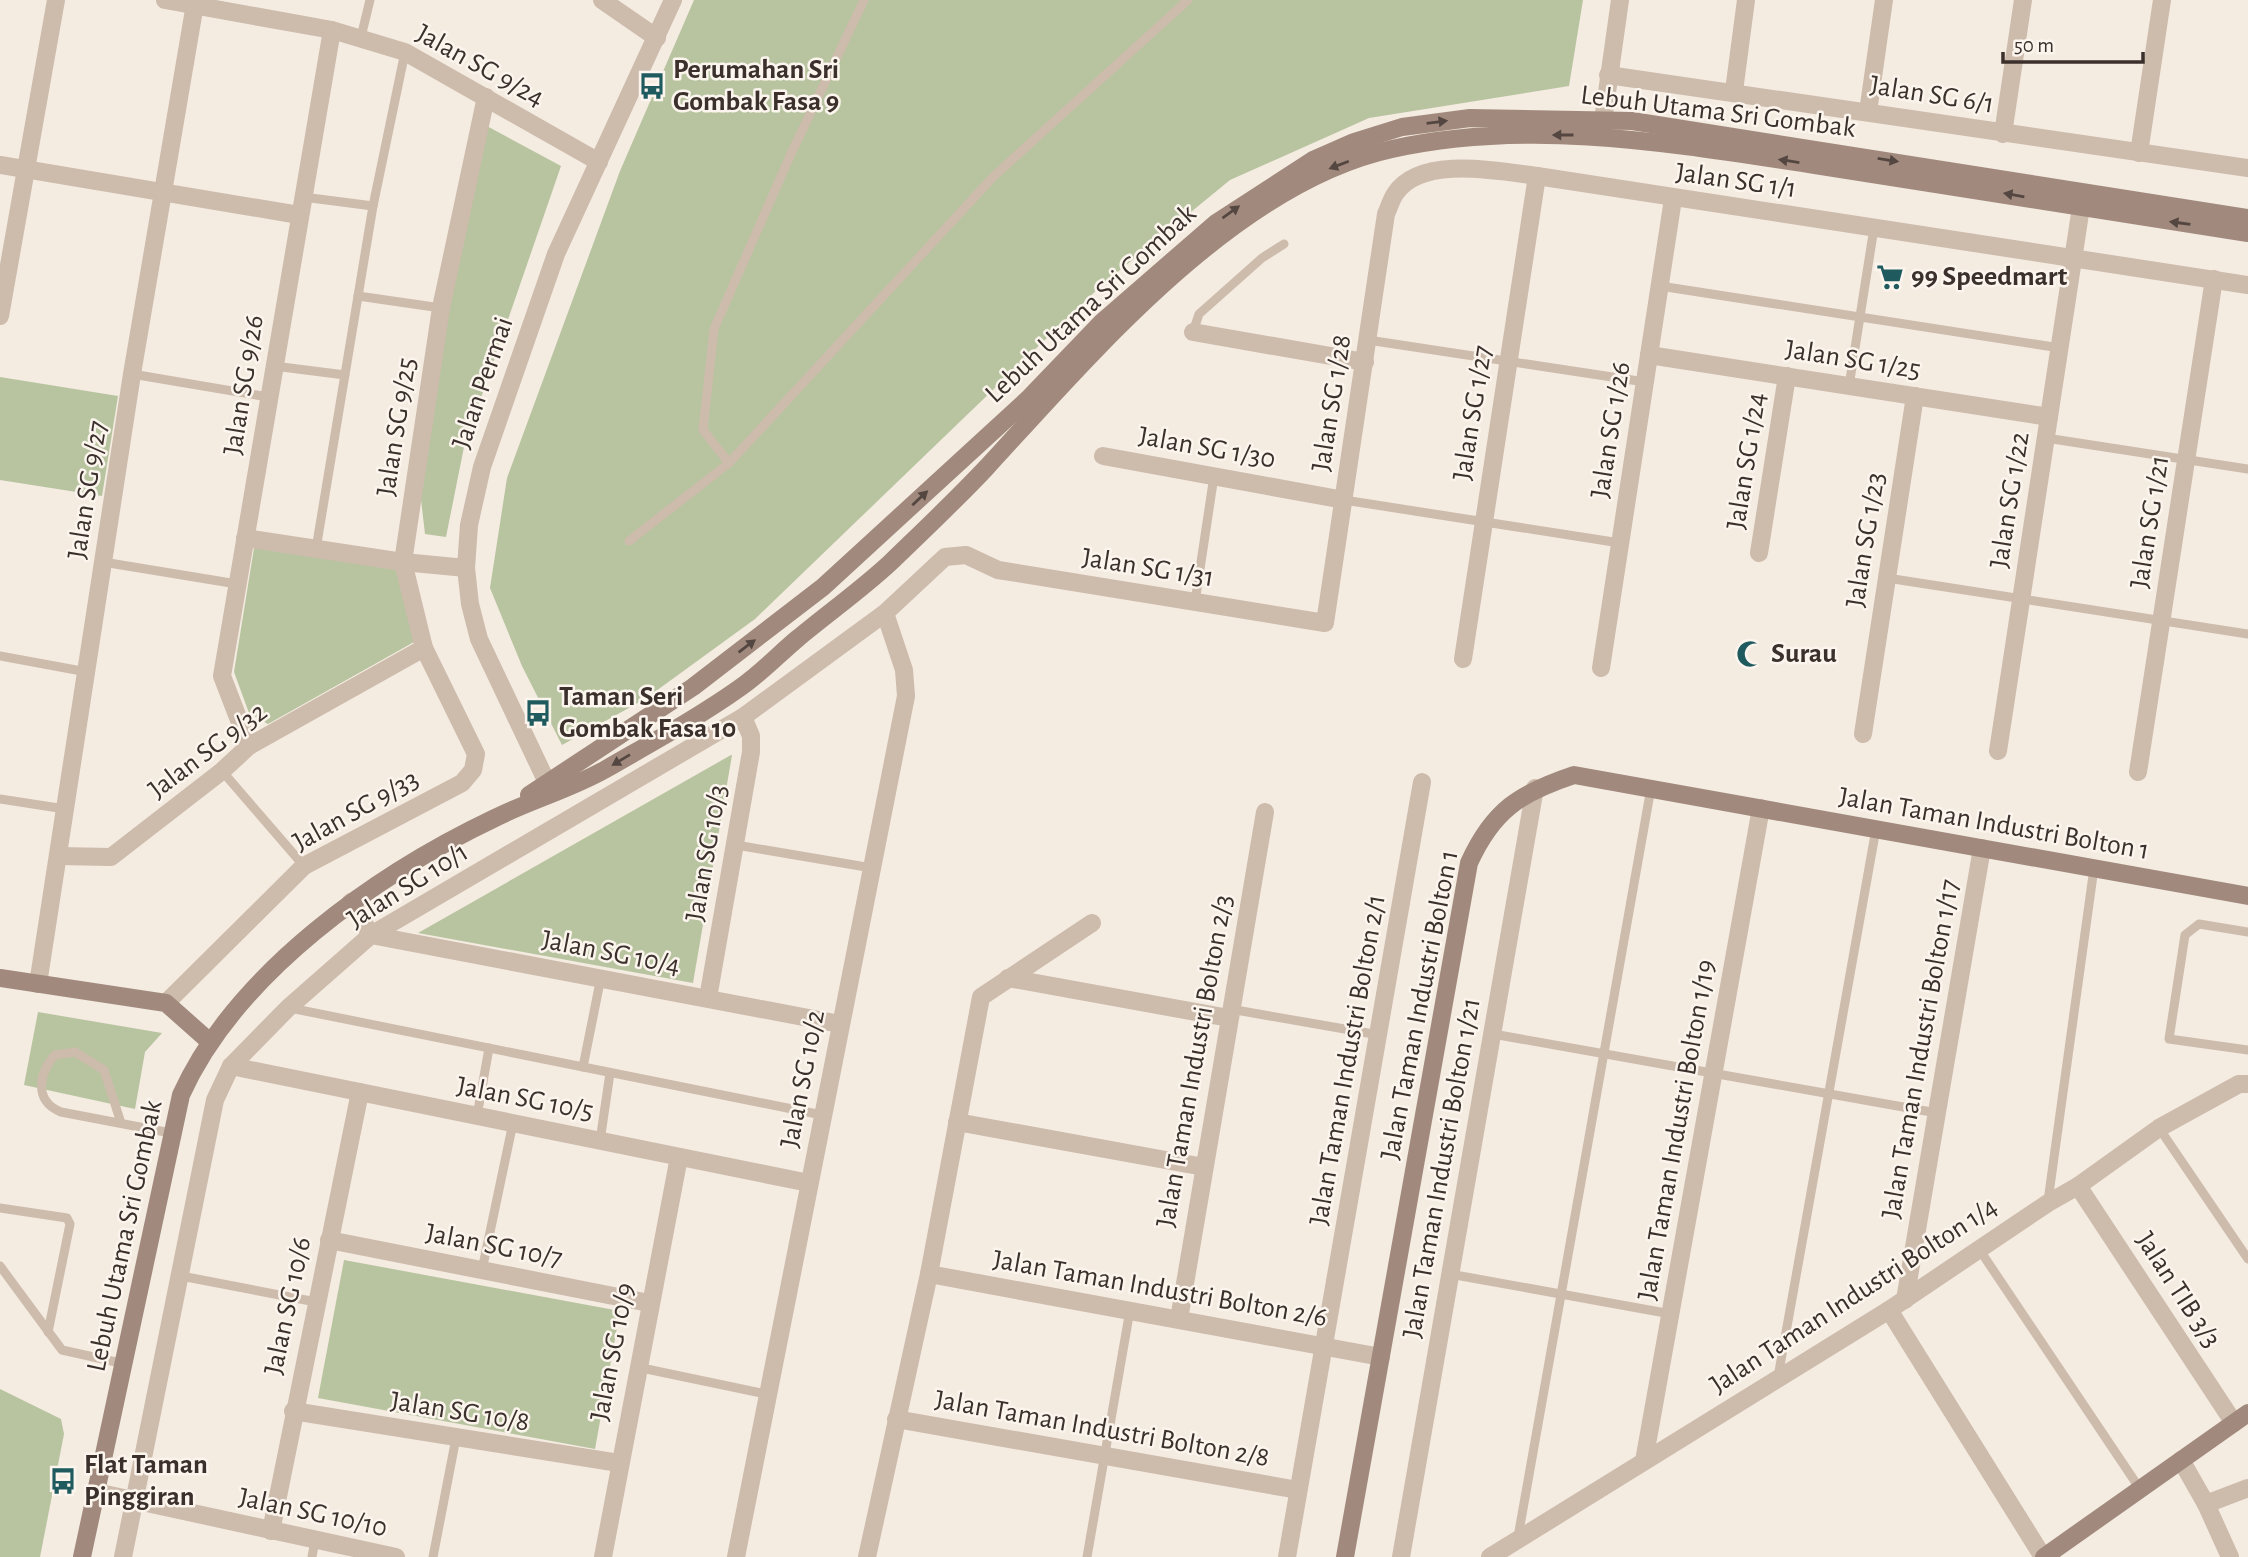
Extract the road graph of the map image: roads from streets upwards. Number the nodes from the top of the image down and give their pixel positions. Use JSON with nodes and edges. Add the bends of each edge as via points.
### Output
{"nodes":[{"id":1,"x":56,"y":0,"type":"edge"},
{"id":2,"x":602,"y":0,"type":"edge"},
{"id":3,"x":673,"y":0,"type":"edge"},
{"id":4,"x":1620,"y":0,"type":"edge"},
{"id":5,"x":1746,"y":0,"type":"edge"},
{"id":6,"x":1884,"y":0,"type":"edge"},
{"id":7,"x":2023,"y":0,"type":"edge"},
{"id":8,"x":2162,"y":0,"type":"edge"},
{"id":9,"x":179,"y":1,"type":"edge"},
{"id":10,"x":332,"y":30,"type":"junction"},
{"id":11,"x":657,"y":38,"type":"junction"},
{"id":12,"x":1608,"y":75,"type":"junction"},
{"id":13,"x":1734,"y":91,"type":"junction"},
{"id":14,"x":486,"y":97,"type":"junction"},
{"id":15,"x":1868,"y":111,"type":"junction"},
{"id":16,"x":1602,"y":127,"type":"junction"},
{"id":17,"x":2004,"y":134,"type":"junction"},
{"id":18,"x":2139,"y":153,"type":"junction"},
{"id":19,"x":599,"y":162,"type":"junction"},
{"id":20,"x":0,"y":165,"type":"edge"},
{"id":21,"x":2248,"y":168,"type":"edge"},
{"id":22,"x":27,"y":169,"type":"junction"},
{"id":23,"x":1537,"y":176,"type":"junction"},
{"id":24,"x":164,"y":192,"type":"junction"},
{"id":25,"x":1396,"y":192,"type":"joint"},
{"id":26,"x":1673,"y":199,"type":"junction"},
{"id":27,"x":2082,"y":199,"type":"junction"},
{"id":28,"x":300,"y":206,"type":"junction"},
{"id":29,"x":2248,"y":218,"type":"edge"},
{"id":30,"x":2248,"y":233,"type":"edge"},
{"id":31,"x":2074,"y":258,"type":"junction"},
{"id":32,"x":2214,"y":279,"type":"junction"},
{"id":33,"x":2248,"y":285,"type":"edge"},
{"id":34,"x":0,"y":316,"type":"edge"},
{"id":35,"x":1194,"y":332,"type":"road end"},
{"id":36,"x":1649,"y":355,"type":"junction"},
{"id":37,"x":1365,"y":362,"type":"junction"},
{"id":38,"x":1787,"y":376,"type":"junction"},
{"id":39,"x":1915,"y":396,"type":"junction"},
{"id":40,"x":2049,"y":417,"type":"junction"},
{"id":41,"x":1103,"y":456,"type":"dead end"},
{"id":42,"x":1344,"y":500,"type":"junction"},
{"id":43,"x":245,"y":538,"type":"junction"},
{"id":44,"x":1759,"y":553,"type":"dead end"},
{"id":45,"x":966,"y":555,"type":"joint"},
{"id":46,"x":403,"y":562,"type":"junction"},
{"id":47,"x":466,"y":568,"type":"junction"},
{"id":48,"x":885,"y":613,"type":"junction"},
{"id":49,"x":1325,"y":623,"type":"joint"},
{"id":50,"x":424,"y":648,"type":"junction"},
{"id":51,"x":1463,"y":659,"type":"dead end"},
{"id":52,"x":1601,"y":668,"type":"dead end"},
{"id":53,"x":743,"y":717,"type":"junction"},
{"id":54,"x":1863,"y":734,"type":"dead end"},
{"id":55,"x":249,"y":746,"type":"junction"},
{"id":56,"x":1998,"y":751,"type":"dead end"},
{"id":57,"x":476,"y":754,"type":"joint"},
{"id":58,"x":2138,"y":772,"type":"dead end"},
{"id":59,"x":1422,"y":782,"type":"dead end"},
{"id":60,"x":550,"y":788,"type":"junction"},
{"id":61,"x":1535,"y":788,"type":"junction"},
{"id":62,"x":1761,"y":808,"type":"junction"},
{"id":63,"x":1265,"y":813,"type":"dead end"},
{"id":64,"x":1982,"y":848,"type":"junction"},
{"id":65,"x":58,"y":856,"type":"junction"},
{"id":66,"x":2248,"y":896,"type":"edge"},
{"id":67,"x":351,"y":902,"type":"junction"},
{"id":68,"x":1092,"y":923,"type":"dead end"},
{"id":69,"x":371,"y":935,"type":"junction"},
{"id":70,"x":0,"y":978,"type":"edge"},
{"id":71,"x":1008,"y":978,"type":"junction"},
{"id":72,"x":38,"y":984,"type":"junction"},
{"id":73,"x":708,"y":998,"type":"junction"},
{"id":74,"x":166,"y":1003,"type":"junction"},
{"id":75,"x":1229,"y":1014,"type":"junction"},
{"id":76,"x":840,"y":1024,"type":"junction"},
{"id":77,"x":210,"y":1042,"type":"junction"},
{"id":78,"x":231,"y":1066,"type":"junction"},
{"id":79,"x":2248,"y":1084,"type":"edge"},
{"id":80,"x":360,"y":1092,"type":"junction"},
{"id":81,"x":957,"y":1122,"type":"junction"},
{"id":82,"x":679,"y":1157,"type":"junction"},
{"id":83,"x":1204,"y":1167,"type":"junction"},
{"id":84,"x":810,"y":1183,"type":"junction"},
{"id":85,"x":2078,"y":1186,"type":"junction"},
{"id":86,"x":329,"y":1240,"type":"junction"},
{"id":87,"x":929,"y":1274,"type":"junction"},
{"id":88,"x":1905,"y":1300,"type":"junction"},
{"id":89,"x":649,"y":1303,"type":"junction"},
{"id":90,"x":1889,"y":1310,"type":"junction"},
{"id":91,"x":1179,"y":1319,"type":"junction"},
{"id":92,"x":1326,"y":1346,"type":"junction"},
{"id":93,"x":1381,"y":1356,"type":"junction"},
{"id":94,"x":293,"y":1411,"type":"junction"},
{"id":95,"x":2241,"y":1418,"type":"edge"},
{"id":96,"x":896,"y":1419,"type":"junction"},
{"id":97,"x":2181,"y":1460,"type":"junction"},
{"id":98,"x":1644,"y":1461,"type":"junction"},
{"id":99,"x":619,"y":1463,"type":"junction"},
{"id":100,"x":2248,"y":1488,"type":"edge"},
{"id":101,"x":1298,"y":1490,"type":"junction"},
{"id":102,"x":96,"y":1492,"type":"junction"},
{"id":103,"x":136,"y":1501,"type":"junction"},
{"id":104,"x":2206,"y":1504,"type":"junction"},
{"id":105,"x":271,"y":1531,"type":"junction"},
{"id":106,"x":314,"y":1549,"type":"edge"},
{"id":107,"x":82,"y":1557,"type":"edge"},
{"id":108,"x":122,"y":1557,"type":"edge"},
{"id":109,"x":396,"y":1557,"type":"edge"},
{"id":110,"x":603,"y":1557,"type":"edge"},
{"id":111,"x":736,"y":1557,"type":"edge"},
{"id":112,"x":870,"y":1557,"type":"edge"},
{"id":113,"x":1287,"y":1557,"type":"edge"},
{"id":114,"x":1345,"y":1557,"type":"edge"},
{"id":115,"x":1401,"y":1557,"type":"edge"},
{"id":116,"x":1490,"y":1557,"type":"edge"},
{"id":117,"x":2044,"y":1557,"type":"edge"},
{"id":118,"x":2230,"y":1557,"type":"edge"}],
"edges":[{"from":1,"to":22,"type":"street"},
{"from":2,"to":11,"type":"street"},
{"from":3,"to":11,"type":"street","name":"Jalan Permai"},
{"from":4,"to":12,"type":"street"},
{"from":5,"to":13,"type":"street"},
{"from":6,"to":15,"type":"street"},
{"from":7,"to":17,"type":"street"},
{"from":8,"to":18,"type":"street"},
{"from":9,"to":10,"type":"street","name":"Jalan SG 9/24"},
{"from":9,"to":24,"type":"street","name":"Jalan SG 9/27"},
{"from":10,"to":14,"type":"street","name":"Jalan SG 9/24","via":[[405,52]]},
{"from":10,"to":28,"type":"street","name":"Jalan SG 9/26"},
{"from":11,"to":19,"type":"street","name":"Jalan Permai"},
{"from":12,"to":13,"type":"street","name":"Jalan SG 6/1"},
{"from":12,"to":16,"type":"street"},
{"from":13,"to":15,"type":"street","name":"Jalan SG 6/1"},
{"from":14,"to":19,"type":"street","name":"Jalan SG 9/24"},
{"from":14,"to":46,"type":"street","name":"Jalan SG 9/25","via":[[441,308]]},
{"from":15,"to":17,"type":"street","name":"Jalan SG 6/1"},
{"from":16,"to":27,"type":"street","name":"Lebuh Utama Sri Gombak"},
{"from":16,"to":60,"type":"street","name":"Lebuh Utama Sri Gombak","one_way":true,"via":[[1395,148],[1326,171],[1282,196],[1207,248],[1161,288],[885,567],[743,686],[599,773]]},
{"from":60,"to":16,"type":"street","name":"Lebuh Utama Sri Gombak","one_way":true,"via":[[824,587],[1028,399],[1174,256],[1247,200],[1313,160],[1402,127],[1470,118]]},
{"from":17,"to":18,"type":"street","name":"Jalan SG 6/1"},
{"from":18,"to":21,"type":"street","name":"Jalan SG 6/1"},
{"from":19,"to":47,"type":"street","name":"Jalan Permai","via":[[556,254],[506,392],[482,467],[469,525]]},
{"from":20,"to":22,"type":"street"},
{"from":22,"to":24,"type":"street"},
{"from":22,"to":34,"type":"street"},
{"from":23,"to":25,"type":"street","name":"Jalan SG 1/1","via":[[1437,169]]},
{"from":23,"to":26,"type":"street","name":"Jalan SG 1/1"},
{"from":23,"to":51,"type":"street","name":"Jalan SG 1/27"},
{"from":24,"to":28,"type":"street"},
{"from":24,"to":65,"type":"street","name":"Jalan SG 9/27"},
{"from":25,"to":37,"type":"street","name":"Jalan SG 1/28","via":[[1386,214]]},
{"from":26,"to":31,"type":"street","name":"Jalan SG 1/1"},
{"from":26,"to":36,"type":"street","name":"Jalan SG 1/26"},
{"from":27,"to":29,"type":"street","name":"Lebuh Utama Sri Gombak"},
{"from":30,"to":27,"type":"street","name":"Lebuh Utama Sri Gombak","one_way":true},
{"from":27,"to":31,"type":"street"},
{"from":28,"to":43,"type":"street","name":"Jalan SG 9/26"},
{"from":31,"to":32,"type":"street","name":"Jalan SG 1/1"},
{"from":31,"to":40,"type":"street","name":"Jalan SG 1/22"},
{"from":32,"to":33,"type":"street","name":"Jalan SG 1/1"},
{"from":32,"to":58,"type":"street","name":"Jalan SG 1/21"},
{"from":35,"to":37,"type":"street"},
{"from":36,"to":38,"type":"street","name":"Jalan SG 1/25"},
{"from":36,"to":52,"type":"street","name":"Jalan SG 1/26"},
{"from":37,"to":42,"type":"street","name":"Jalan SG 1/28"},
{"from":38,"to":39,"type":"street","name":"Jalan SG 1/25"},
{"from":38,"to":44,"type":"street","name":"Jalan SG 1/24"},
{"from":39,"to":40,"type":"street","name":"Jalan SG 1/25"},
{"from":39,"to":54,"type":"street","name":"Jalan SG 1/23"},
{"from":40,"to":56,"type":"street","name":"Jalan SG 1/22"},
{"from":41,"to":42,"type":"street","name":"Jalan SG 1/30"},
{"from":42,"to":49,"type":"street","name":"Jalan SG 1/28"},
{"from":43,"to":46,"type":"street"},
{"from":43,"to":55,"type":"street","name":"Jalan SG 9/26","via":[[222,676]]},
{"from":45,"to":48,"type":"street","name":"Jalan SG 10/1","via":[[945,557]]},
{"from":45,"to":49,"type":"street","name":"Jalan SG 1/31","via":[[998,570]]},
{"from":46,"to":47,"type":"street"},
{"from":46,"to":50,"type":"street","name":"Jalan SG 9/25"},
{"from":47,"to":60,"type":"street","name":"Jalan Permai","via":[[479,639]]},
{"from":48,"to":53,"type":"street","name":"Jalan SG 10/1"},
{"from":48,"to":76,"type":"street","name":"Jalan SG 10/2","via":[[907,683]]},
{"from":50,"to":55,"type":"street","name":"Jalan SG 9/32"},
{"from":50,"to":57,"type":"street","name":"Jalan SG 9/25"},
{"from":53,"to":69,"type":"street","name":"Jalan SG 10/1"},
{"from":53,"to":73,"type":"street","name":"Jalan SG 10/3","via":[[751,736],[751,752]]},
{"from":55,"to":65,"type":"street","name":"Jalan SG 9/32","via":[[111,857]]},
{"from":57,"to":74,"type":"street","name":"Jalan SG 9/33","via":[[462,783],[304,866]]},
{"from":59,"to":92,"type":"street","name":"Jalan Taman Industri Bolton 2/1"},
{"from":60,"to":67,"type":"street","name":"Lebuh Utama Sri Gombak","via":[[393,873]]},
{"from":61,"to":62,"type":"street","name":"Jalan Taman Industri Bolton 1","via":[[1574,775]]},
{"from":61,"to":93,"type":"street","name":"Jalan Taman Industri Bolton 1","via":[[1483,831],[1469,863]]},
{"from":61,"to":115,"type":"street","name":"Jalan Taman Industri Bolton 1/21"},
{"from":62,"to":64,"type":"street","name":"Jalan Taman Industri Bolton 1"},
{"from":62,"to":98,"type":"street","name":"Jalan Taman Industri Bolton 1/19"},
{"from":63,"to":75,"type":"street","name":"Jalan Taman Industri Bolton 2/3"},
{"from":64,"to":66,"type":"street","name":"Jalan Taman Industri Bolton 1"},
{"from":64,"to":88,"type":"street","name":"Jalan Taman Industri Bolton 1/17"},
{"from":65,"to":72,"type":"street","name":"Jalan SG 9/27"},
{"from":67,"to":69,"type":"street"},
{"from":67,"to":77,"type":"street","name":"Lebuh Utama Sri Gombak","via":[[262,982]]},
{"from":68,"to":71,"type":"street"},
{"from":69,"to":73,"type":"street","name":"Jalan SG 10/4"},
{"from":69,"to":78,"type":"street","name":"Jalan SG 10/1"},
{"from":70,"to":72,"type":"street"},
{"from":71,"to":75,"type":"street"},
{"from":71,"to":81,"type":"street","via":[[981,997]]},
{"from":72,"to":74,"type":"street"},
{"from":73,"to":76,"type":"street","name":"Jalan SG 10/4"},
{"from":74,"to":77,"type":"street"},
{"from":75,"to":83,"type":"street","name":"Jalan Taman Industri Bolton 2/3"},
{"from":76,"to":84,"type":"street","name":"Jalan SG 10/2"},
{"from":77,"to":102,"type":"street","name":"Lebuh Utama Sri Gombak","via":[[181,1095],[171,1133]]},
{"from":78,"to":80,"type":"street","name":"Jalan SG 10/5"},
{"from":78,"to":103,"type":"street","name":"Jalan SG 10/1","via":[[215,1100]]},
{"from":79,"to":85,"type":"street","name":"Jalan Taman Industri Bolton 1/4","via":[[2239,1084],[2159,1128]]},
{"from":80,"to":82,"type":"street","name":"Jalan SG 10/5"},
{"from":80,"to":86,"type":"street","name":"Jalan SG 10/6"},
{"from":81,"to":83,"type":"street"},
{"from":81,"to":87,"type":"street"},
{"from":82,"to":84,"type":"street","name":"Jalan SG 10/5"},
{"from":82,"to":89,"type":"street","name":"Jalan SG 10/9"},
{"from":83,"to":91,"type":"street","name":"Jalan Taman Industri Bolton 2/3"},
{"from":84,"to":111,"type":"street","name":"Jalan SG 10/2"},
{"from":85,"to":88,"type":"street","name":"Jalan Taman Industri Bolton 1/4"},
{"from":85,"to":95,"type":"street","name":"Jalan TIB 3/3"},
{"from":86,"to":89,"type":"street","name":"Jalan SG 10/7"},
{"from":86,"to":94,"type":"street","name":"Jalan SG 10/6"},
{"from":87,"to":91,"type":"street","name":"Jalan Taman Industri Bolton 2/6"},
{"from":87,"to":96,"type":"street"},
{"from":88,"to":90,"type":"street","name":"Jalan Taman Industri Bolton 1/4"},
{"from":89,"to":99,"type":"street","name":"Jalan SG 10/9"},
{"from":90,"to":98,"type":"street","name":"Jalan Taman Industri Bolton 1/4"},
{"from":90,"to":117,"type":"street"},
{"from":91,"to":92,"type":"street","name":"Jalan Taman Industri Bolton 2/6"},
{"from":92,"to":93,"type":"street","name":"Jalan Taman Industri Bolton 2/6"},
{"from":92,"to":101,"type":"street","name":"Jalan Taman Industri Bolton 2/1"},
{"from":93,"to":114,"type":"street","name":"Jalan Taman Industri Bolton 1"},
{"from":94,"to":99,"type":"street","name":"Jalan SG 10/8"},
{"from":94,"to":105,"type":"street","name":"Jalan SG 10/6"},
{"from":95,"to":97,"type":"street"},
{"from":96,"to":101,"type":"street","name":"Jalan Taman Industri Bolton 2/8"},
{"from":96,"to":112,"type":"street"},
{"from":97,"to":104,"type":"street"},
{"from":97,"to":117,"type":"street"},
{"from":98,"to":116,"type":"street","name":"Jalan Taman Industri Bolton 1/4"},
{"from":99,"to":110,"type":"street","name":"Jalan SG 10/9"},
{"from":100,"to":104,"type":"street"},
{"from":101,"to":113,"type":"street","name":"Jalan Taman Industri Bolton 2/1"},
{"from":102,"to":103,"type":"street","name":"Jalan SG 10/10"},
{"from":102,"to":107,"type":"street","name":"Lebuh Utama Sri Gombak"},
{"from":103,"to":105,"type":"street","name":"Jalan SG 10/10"},
{"from":103,"to":108,"type":"street","name":"Jalan SG 10/1"},
{"from":104,"to":118,"type":"street"},
{"from":105,"to":106,"type":"street","name":"Jalan SG 10/10"},
{"from":106,"to":109,"type":"street","name":"Jalan SG 10/10"}]}
